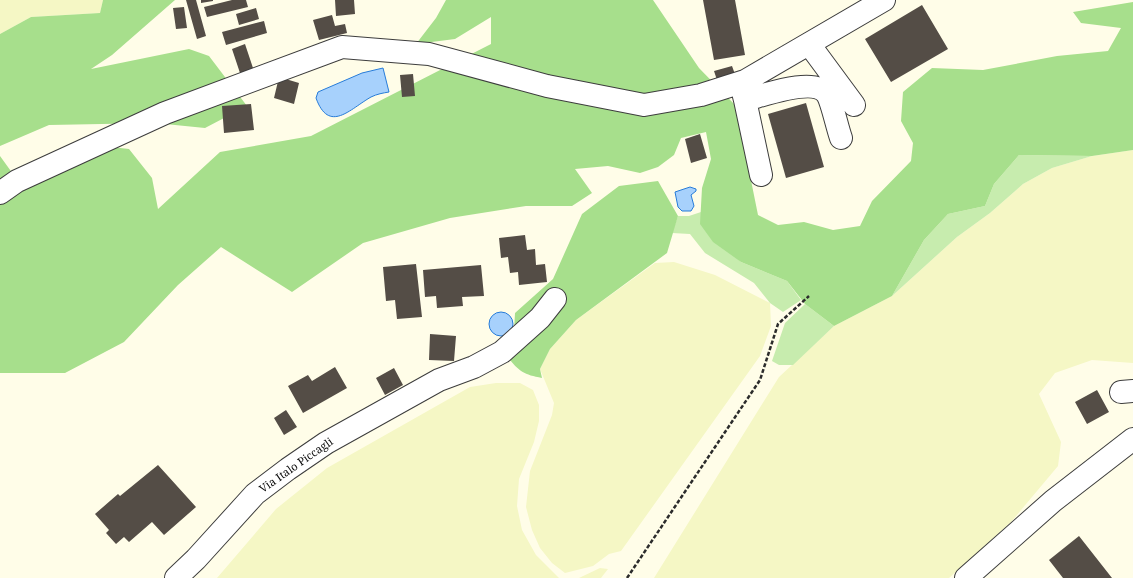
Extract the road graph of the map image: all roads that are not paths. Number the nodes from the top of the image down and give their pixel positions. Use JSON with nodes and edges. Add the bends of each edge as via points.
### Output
{"nodes":[{"id":1,"x":884,"y":0,"type":"edge"},
{"id":2,"x":809,"y":44,"type":"junction"},
{"id":3,"x":745,"y":91,"type":"junction"},
{"id":4,"x":854,"y":104,"type":"dead end"},
{"id":5,"x":841,"y":138,"type":"dead end"},
{"id":6,"x":761,"y":175,"type":"dead end"},
{"id":7,"x":0,"y":193,"type":"edge"},
{"id":8,"x":555,"y":299,"type":"dead end"},
{"id":9,"x":1133,"y":439,"type":"edge"},
{"id":10,"x":176,"y":578,"type":"edge"},
{"id":11,"x":966,"y":578,"type":"edge"}],
"edges":[{"from":1,"to":2,"type":"street"},
{"from":2,"to":3,"type":"street"},
{"from":2,"to":4,"type":"street"},
{"from":3,"to":5,"type":"street","via":[[818,87],[827,94]]},
{"from":3,"to":6,"type":"street"},
{"from":3,"to":7,"type":"street","via":[[701,95],[644,105],[547,86],[428,54],[342,47],[165,113],[17,181]]},
{"from":8,"to":10,"type":"street","name":"Via Italo Piccagli","via":[[540,318],[502,352],[474,368],[439,380],[326,443],[288,469],[255,494]]},
{"from":9,"to":11,"type":"street","via":[[1053,501]]}]}
